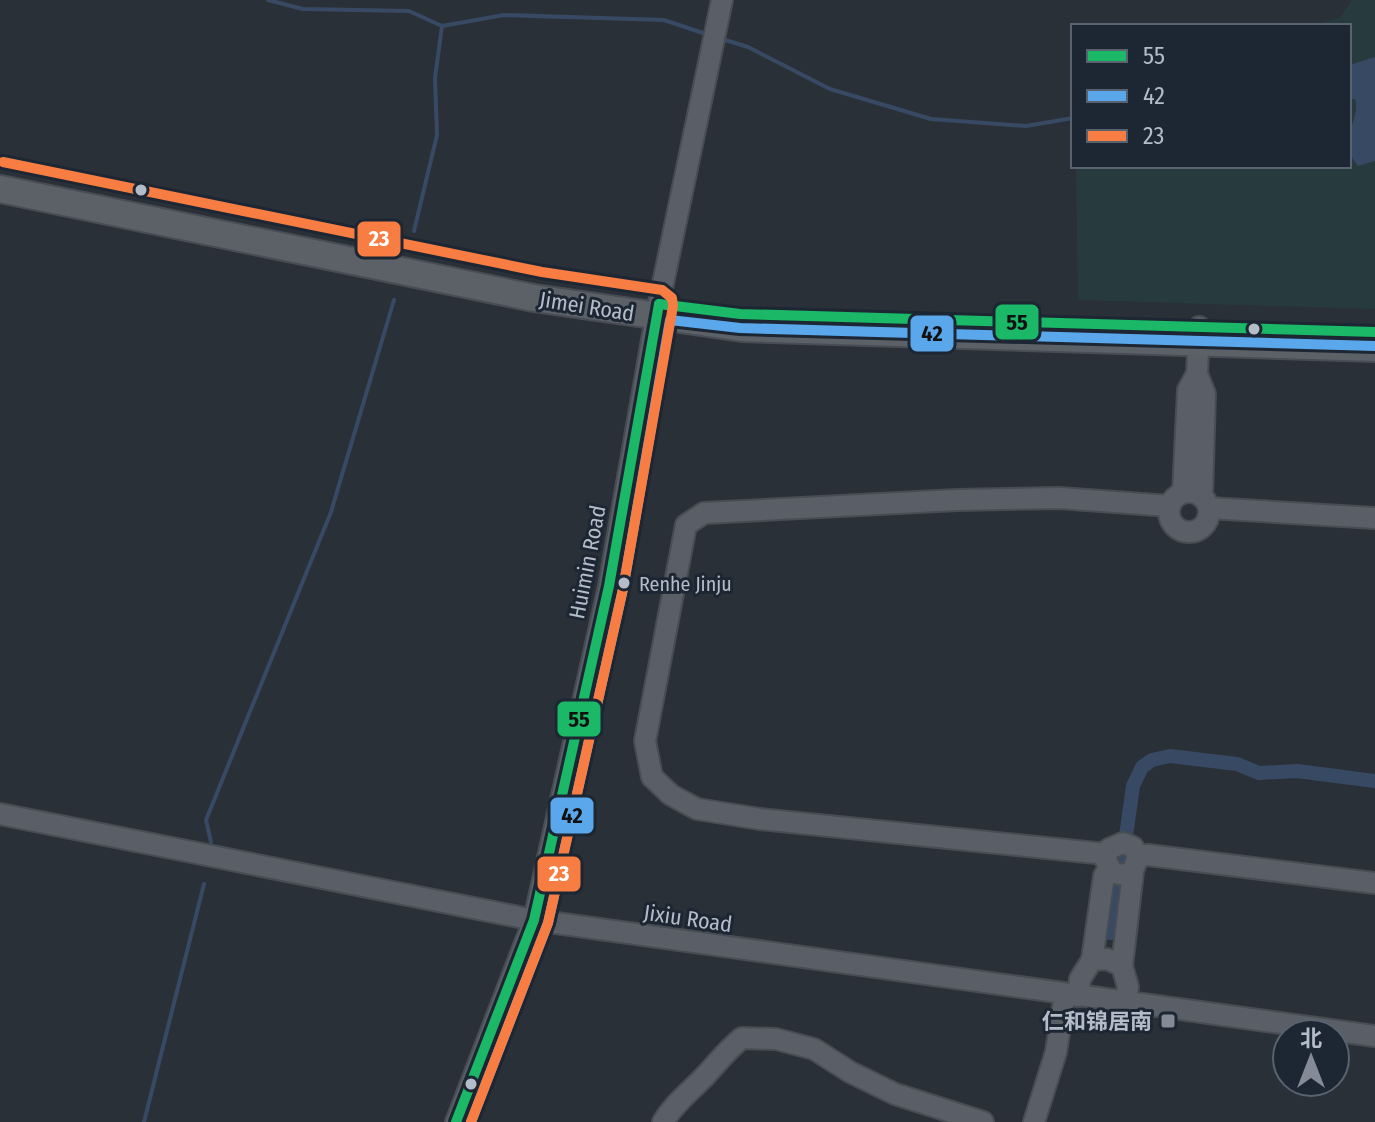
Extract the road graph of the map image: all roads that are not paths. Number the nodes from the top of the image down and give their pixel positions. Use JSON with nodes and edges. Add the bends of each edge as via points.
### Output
{"nodes":[{"id":1,"x":721,"y":5,"type":"edge"},
{"id":2,"x":0,"y":176,"type":"edge"},
{"id":3,"x":0,"y":189,"type":"edge"},
{"id":4,"x":658,"y":311,"type":"junction"},
{"id":5,"x":1375,"y":332,"type":"edge"},
{"id":6,"x":1199,"y":334,"type":"junction"},
{"id":7,"x":1375,"y":348,"type":"edge"},
{"id":8,"x":1191,"y":501,"type":"junction"},
{"id":9,"x":1375,"y":518,"type":"edge"},
{"id":10,"x":0,"y":814,"type":"edge"},
{"id":11,"x":1108,"y":862,"type":"junction"},
{"id":12,"x":1135,"y":864,"type":"junction"},
{"id":13,"x":1375,"y":883,"type":"edge"},
{"id":14,"x":534,"y":920,"type":"junction"},
{"id":15,"x":1092,"y":960,"type":"junction"},
{"id":16,"x":1122,"y":966,"type":"junction"},
{"id":17,"x":1071,"y":995,"type":"junction"},
{"id":18,"x":1125,"y":1003,"type":"junction"},
{"id":19,"x":1375,"y":1036,"type":"edge"},
{"id":20,"x":456,"y":1122,"type":"edge"},
{"id":21,"x":663,"y":1122,"type":"edge"},
{"id":22,"x":983,"y":1122,"type":"edge"},
{"id":23,"x":1034,"y":1122,"type":"edge"}],
"edges":[{"from":1,"to":4,"type":"street","name":"Huimin Road"},
{"from":2,"to":4,"type":"main road","name":"Jimei Road"},
{"from":3,"to":4,"type":"main road","name":"Jimei Road","via":[[534,298]]},
{"from":4,"to":6,"type":"main road","name":"Jimei Road"},
{"from":4,"to":14,"type":"street","name":"Huimin Road","via":[[609,586]]},
{"from":5,"to":6,"type":"main road","name":"Jimei Road"},
{"from":6,"to":7,"type":"main road","name":"Jimei Road"},
{"from":6,"to":8,"type":"street","via":[[1197,374],[1205,394]]},
{"from":8,"to":9,"type":"street"},
{"from":8,"to":11,"type":"street","via":[[957,500],[704,513],[686,525],[645,741],[652,777],[671,795],[697,809],[760,819]]},
{"from":10,"to":14,"type":"street","name":"Jixiu Road"},
{"from":11,"to":12,"type":"street","via":[[1118,875]]},
{"from":11,"to":12,"type":"street","via":[[1113,846],[1123,843],[1133,847]]},
{"from":11,"to":15,"type":"street"},
{"from":12,"to":13,"type":"street","via":[[1148,855]]},
{"from":12,"to":16,"type":"street"},
{"from":14,"to":17,"type":"street","name":"Jixiu Road"},
{"from":14,"to":20,"type":"street","name":"Huimin Road"},
{"from":15,"to":16,"type":"street"},
{"from":15,"to":17,"type":"street"},
{"from":16,"to":18,"type":"street","via":[[1128,987]]},
{"from":17,"to":18,"type":"street","name":"Jixiu Road"},
{"from":17,"to":23,"type":"street"},
{"from":18,"to":19,"type":"street","name":"Jixiu Road"},
{"from":21,"to":22,"type":"street","via":[[673,1105],[742,1038],[776,1039],[814,1049],[895,1094]]}]}
